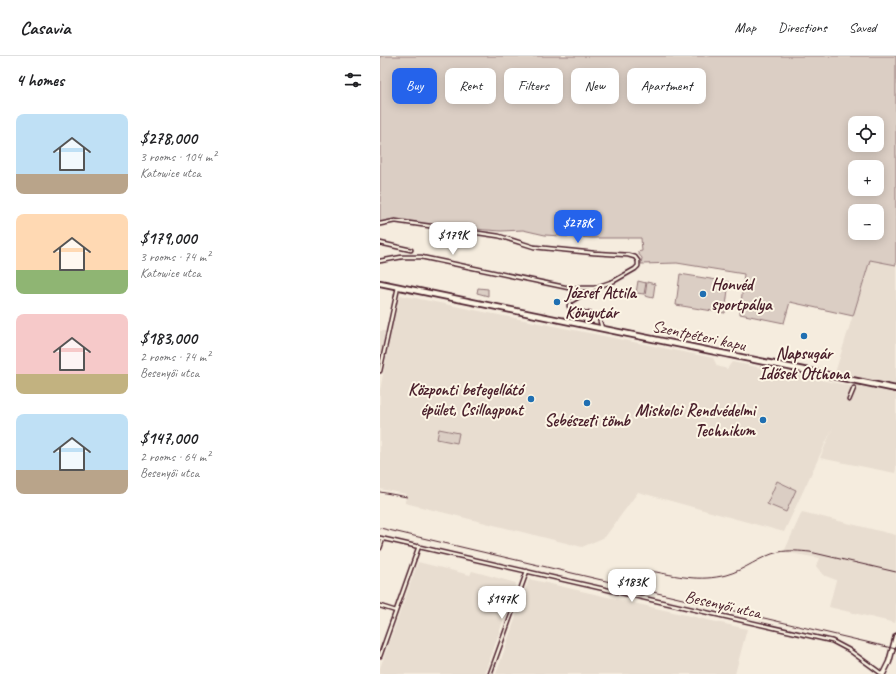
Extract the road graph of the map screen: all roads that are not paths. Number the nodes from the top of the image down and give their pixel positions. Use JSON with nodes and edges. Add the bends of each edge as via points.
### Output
{"nodes":[{"id":1,"x":380,"y":224,"type":"edge"},
{"id":2,"x":380,"y":243,"type":"edge"},
{"id":3,"x":411,"y":250,"type":"dead end"},
{"id":4,"x":380,"y":261,"type":"edge"},
{"id":5,"x":380,"y":283,"type":"edge"},
{"id":6,"x":398,"y":287,"type":"junction"},
{"id":7,"x":578,"y":288,"type":"junction"},
{"id":8,"x":594,"y":288,"type":"junction"},
{"id":9,"x":579,"y":296,"type":"junction"},
{"id":10,"x":602,"y":328,"type":"junction"},
{"id":11,"x":380,"y":370,"type":"edge"},
{"id":12,"x":854,"y":388,"type":"dead end"},
{"id":13,"x":896,"y":389,"type":"edge"},
{"id":14,"x":849,"y":400,"type":"dead end"},
{"id":15,"x":382,"y":538,"type":"edge"},
{"id":16,"x":380,"y":545,"type":"edge"},
{"id":17,"x":419,"y":546,"type":"junction"},
{"id":18,"x":527,"y":571,"type":"junction"},
{"id":19,"x":380,"y":606,"type":"edge"},
{"id":20,"x":396,"y":611,"type":"junction"},
{"id":21,"x":896,"y":636,"type":"edge"},
{"id":22,"x":380,"y":641,"type":"edge"},
{"id":23,"x":385,"y":643,"type":"junction"},
{"id":24,"x":380,"y":656,"type":"edge"},
{"id":25,"x":490,"y":674,"type":"edge"},
{"id":26,"x":882,"y":674,"type":"edge"}],
"edges":[{"from":1,"to":8,"type":"street","via":[[395,221],[418,224],[499,236],[534,247],[628,254],[637,259],[635,269],[614,281]]},
{"from":2,"to":3,"type":"street"},
{"from":4,"to":7,"type":"street","via":[[421,257]]},
{"from":5,"to":6,"type":"main road","name":"Szentpéteri kapu"},
{"from":6,"to":10,"type":"main road","name":"Szentpéteri kapu"},
{"from":6,"to":11,"type":"street"},
{"from":7,"to":8,"type":"street"},
{"from":7,"to":9,"type":"street","via":[[581,291]]},
{"from":8,"to":9,"type":"street"},
{"from":9,"to":10,"type":"street","via":[[570,302],[571,310],[596,315]]},
{"from":10,"to":13,"type":"main road","name":"Szentpéteri kapu"},
{"from":12,"to":14,"type":"street"},
{"from":15,"to":16,"type":"street"},
{"from":15,"to":17,"type":"street","name":"Besenyői utca"},
{"from":17,"to":18,"type":"street","name":"Besenyői utca"},
{"from":17,"to":20,"type":"street"},
{"from":18,"to":25,"type":"street"},
{"from":18,"to":26,"type":"street","name":"Besenyői utca","via":[[832,641]]},
{"from":19,"to":20,"type":"street"},
{"from":20,"to":23,"type":"street"},
{"from":21,"to":26,"type":"street","via":[[890,660]]},
{"from":22,"to":23,"type":"street"},
{"from":23,"to":24,"type":"street"}]}
